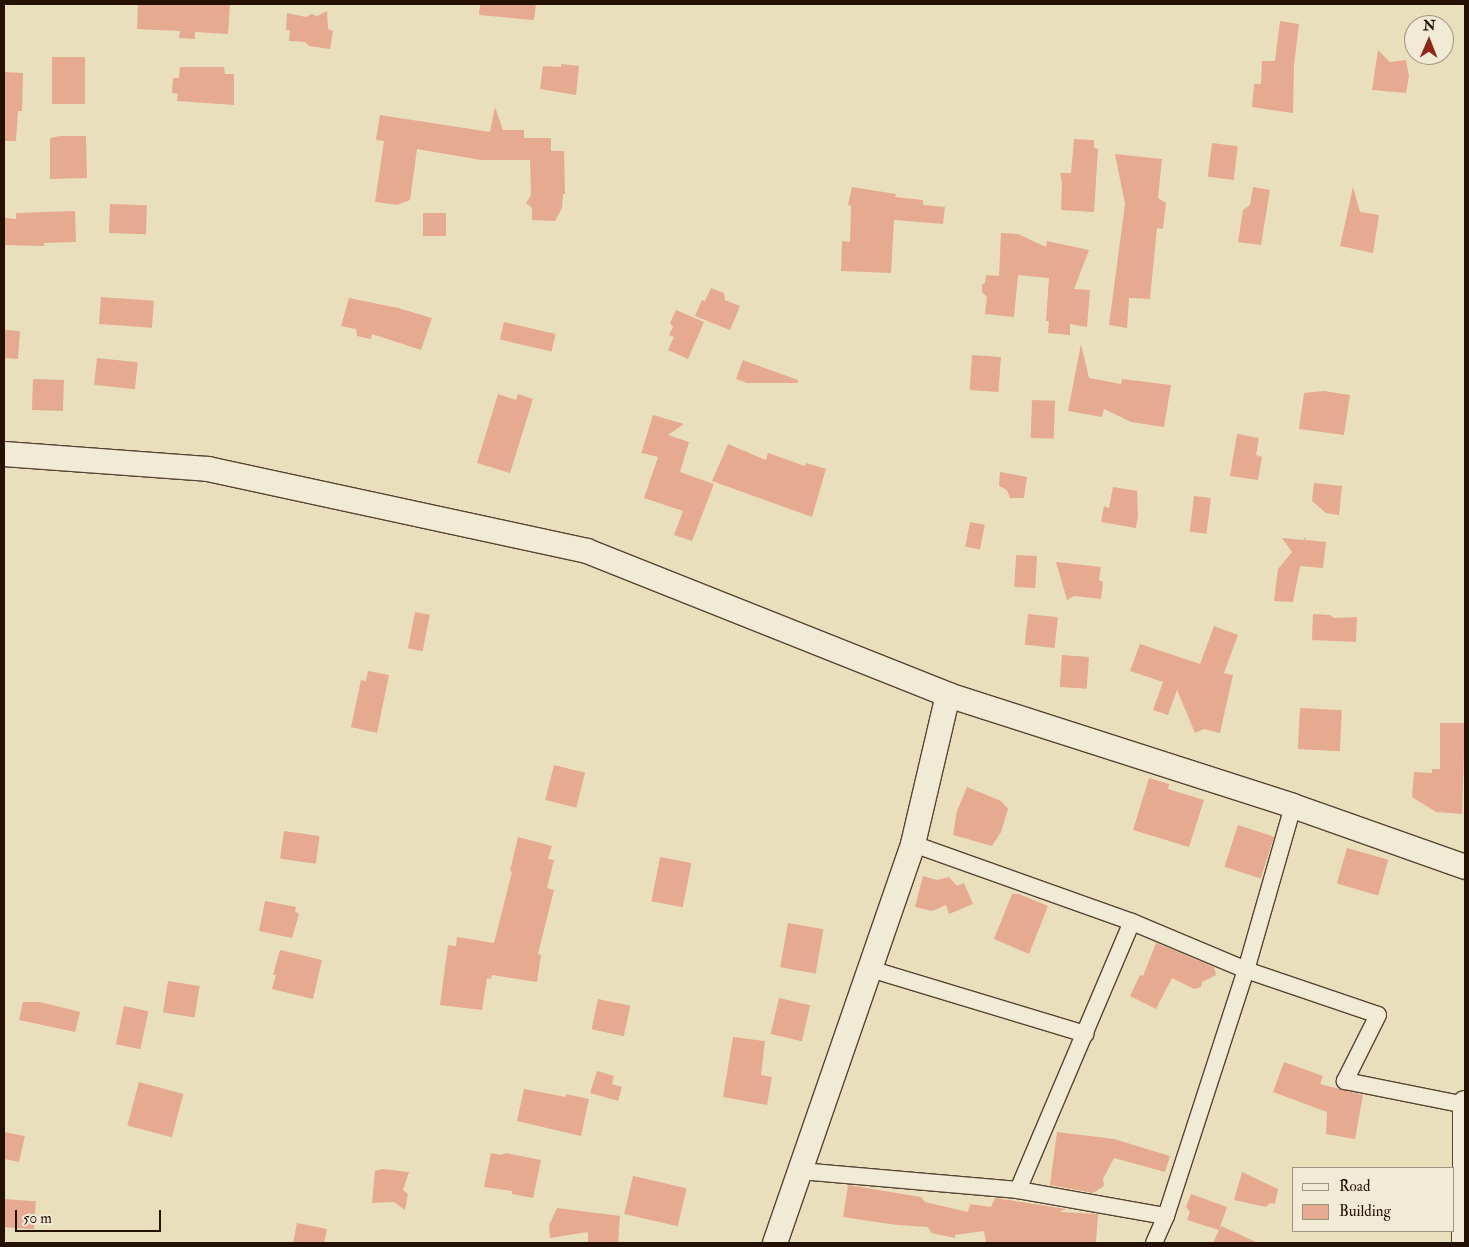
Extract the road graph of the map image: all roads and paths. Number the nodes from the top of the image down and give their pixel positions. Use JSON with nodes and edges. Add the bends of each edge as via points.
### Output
{"nodes":[{"id":1,"x":4,"y":454,"type":"edge"},
{"id":2,"x":948,"y":695,"type":"junction"},
{"id":3,"x":1293,"y":806,"type":"junction"},
{"id":4,"x":913,"y":844,"type":"junction"},
{"id":5,"x":1465,"y":866,"type":"edge"},
{"id":6,"x":1132,"y":922,"type":"junction"},
{"id":7,"x":870,"y":969,"type":"junction"},
{"id":8,"x":1246,"y":970,"type":"junction"},
{"id":9,"x":1085,"y":1034,"type":"junction"},
{"id":10,"x":1465,"y":1104,"type":"edge"},
{"id":11,"x":800,"y":1171,"type":"junction"},
{"id":12,"x":1018,"y":1190,"type":"junction"},
{"id":13,"x":1166,"y":1216,"type":"junction"},
{"id":14,"x":775,"y":1243,"type":"edge"},
{"id":15,"x":1154,"y":1243,"type":"edge"},
{"id":16,"x":1464,"y":1243,"type":"edge"}],
"edges":[{"from":1,"to":2,"type":"street","via":[[208,469],[588,551]]},
{"from":2,"to":3,"type":"street"},
{"from":2,"to":4,"type":"street"},
{"from":3,"to":5,"type":"street"},
{"from":3,"to":8,"type":"street"},
{"from":4,"to":6,"type":"street"},
{"from":4,"to":7,"type":"street"},
{"from":6,"to":8,"type":"street"},
{"from":6,"to":9,"type":"street"},
{"from":7,"to":9,"type":"street"},
{"from":7,"to":11,"type":"street"},
{"from":8,"to":10,"type":"street","via":[[1378,1015],[1345,1081]]},
{"from":8,"to":13,"type":"street"},
{"from":9,"to":12,"type":"street"},
{"from":10,"to":16,"type":"street"},
{"from":11,"to":12,"type":"street"},
{"from":11,"to":14,"type":"street"},
{"from":12,"to":13,"type":"street"},
{"from":13,"to":15,"type":"street"}]}
